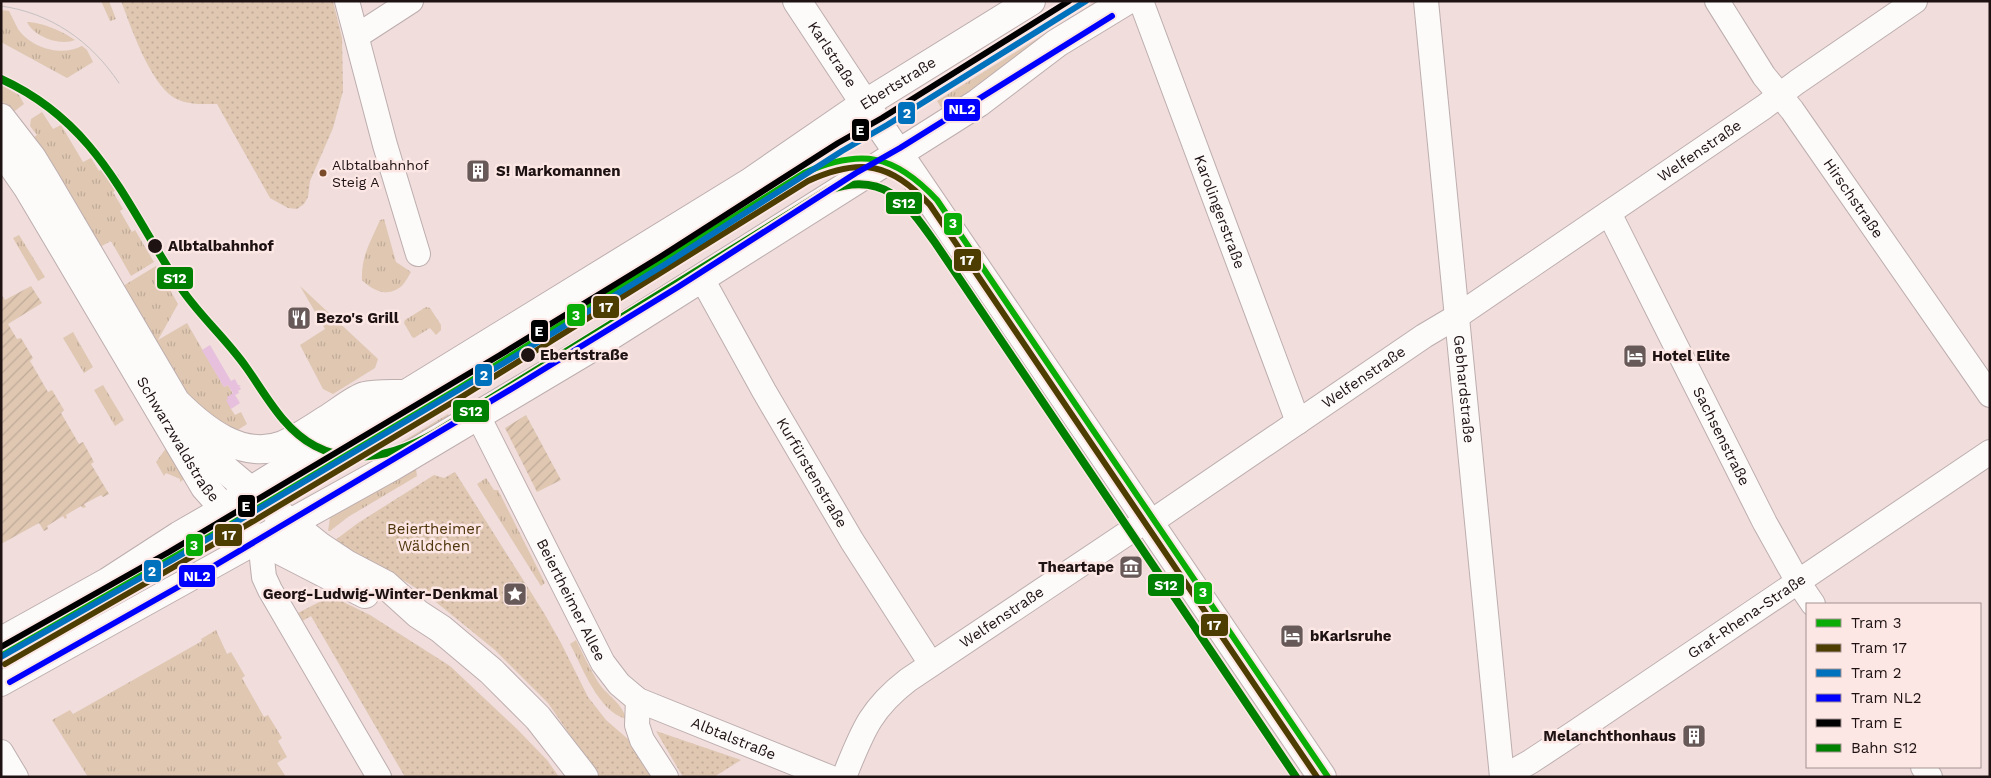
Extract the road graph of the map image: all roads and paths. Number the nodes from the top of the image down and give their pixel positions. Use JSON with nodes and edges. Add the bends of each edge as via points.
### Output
{"nodes":[{"id":1,"x":347,"y":1,"type":"edge"},
{"id":2,"x":411,"y":1,"type":"edge"},
{"id":3,"x":796,"y":1,"type":"edge"},
{"id":4,"x":1031,"y":1,"type":"edge"},
{"id":5,"x":1126,"y":1,"type":"edge"},
{"id":6,"x":1141,"y":1,"type":"edge"},
{"id":7,"x":1426,"y":1,"type":"edge"},
{"id":8,"x":1717,"y":1,"type":"edge"},
{"id":9,"x":1915,"y":1,"type":"edge"},
{"id":10,"x":357,"y":36,"type":"junction"},
{"id":11,"x":1780,"y":95,"type":"junction"},
{"id":12,"x":865,"y":104,"type":"junction"},
{"id":13,"x":1,"y":118,"type":"edge"},
{"id":14,"x":1,"y":149,"type":"edge"},
{"id":15,"x":899,"y":152,"type":"junction"},
{"id":16,"x":9,"y":168,"type":"edge"},
{"id":17,"x":1609,"y":213,"type":"junction"},
{"id":18,"x":418,"y":254,"type":"dead end"},
{"id":19,"x":701,"y":277,"type":"junction"},
{"id":20,"x":1456,"y":317,"type":"junction"},
{"id":21,"x":406,"y":394,"type":"junction"},
{"id":22,"x":1990,"y":395,"type":"edge"},
{"id":23,"x":176,"y":402,"type":"junction"},
{"id":24,"x":478,"y":416,"type":"junction"},
{"id":25,"x":1298,"y":422,"type":"junction"},
{"id":26,"x":1990,"y":452,"type":"edge"},
{"id":27,"x":251,"y":492,"type":"junction"},
{"id":28,"x":223,"y":508,"type":"junction"},
{"id":29,"x":1149,"y":521,"type":"junction"},
{"id":30,"x":289,"y":523,"type":"junction"},
{"id":31,"x":260,"y":540,"type":"junction"},
{"id":32,"x":1798,"y":582,"type":"junction"},
{"id":33,"x":1812,"y":603,"type":"edge"},
{"id":34,"x":418,"y":614,"type":"junction"},
{"id":35,"x":1,"y":639,"type":"edge"},
{"id":36,"x":931,"y":664,"type":"junction"},
{"id":37,"x":1,"y":684,"type":"edge"},
{"id":38,"x":638,"y":700,"type":"junction"},
{"id":39,"x":1,"y":752,"type":"edge"},
{"id":40,"x":16,"y":777,"type":"edge"},
{"id":41,"x":379,"y":777,"type":"edge"},
{"id":42,"x":584,"y":777,"type":"edge"},
{"id":43,"x":666,"y":777,"type":"edge"},
{"id":44,"x":829,"y":777,"type":"edge"},
{"id":45,"x":844,"y":777,"type":"edge"},
{"id":46,"x":1322,"y":777,"type":"edge"},
{"id":47,"x":1502,"y":777,"type":"edge"}],
"edges":[{"from":1,"to":10,"type":"street"},
{"from":2,"to":10,"type":"street"},
{"from":3,"to":12,"type":"main road","name":"Karlstraße"},
{"from":4,"to":12,"type":"main road","name":"Ebertstraße"},
{"from":5,"to":15,"type":"main road","via":[[1057,43],[996,90]]},
{"from":6,"to":25,"type":"street","name":"Karolingerstraße"},
{"from":7,"to":20,"type":"street","name":"Gebhardstraße"},
{"from":8,"to":11,"type":"street","name":"Hirschstraße","via":[[1764,76]]},
{"from":9,"to":11,"type":"street","name":"Welfenstraße"},
{"from":10,"to":18,"type":"street"},
{"from":11,"to":17,"type":"street","name":"Welfenstraße"},
{"from":11,"to":22,"type":"street","name":"Hirschstraße"},
{"from":12,"to":15,"type":"main road","name":"Karlstraße"},
{"from":12,"to":21,"type":"main road","name":"Ebertstraße","via":[[749,183]]},
{"from":13,"to":23,"type":"main road","name":"Schwarzwaldstraße","via":[[32,158]]},
{"from":14,"to":16,"type":"main road","name":"Schwarzwaldstraße"},
{"from":15,"to":19,"type":"main road"},
{"from":15,"to":29,"type":"main road","name":"Karlstraße"},
{"from":16,"to":28,"type":"main road","name":"Schwarzwaldstraße","via":[[191,466]]},
{"from":17,"to":20,"type":"street","name":"Welfenstraße"},
{"from":17,"to":32,"type":"street","name":"Sachsenstraße"},
{"from":19,"to":24,"type":"main road"},
{"from":19,"to":36,"type":"street","name":"Kurfürstenstraße","via":[[852,541]]},
{"from":20,"to":25,"type":"street","name":"Welfenstraße"},
{"from":20,"to":47,"type":"street","name":"Gebhardstraße"},
{"from":21,"to":23,"type":"main road","name":"Schwarzwaldstraße","via":[[364,396],[290,441],[266,449],[250,448],[217,437]]},
{"from":21,"to":27,"type":"main road","name":"Ebertstraße"},
{"from":23,"to":27,"type":"main road","name":"Schwarzwaldstraße","via":[[226,470]]},
{"from":24,"to":30,"type":"main road"},
{"from":24,"to":38,"type":"street","name":"Beiertheimer Allee","via":[[603,663],[619,684]]},
{"from":25,"to":29,"type":"street","name":"Welfenstraße"},
{"from":26,"to":32,"type":"street","name":"Graf-Rhena-Straße"},
{"from":27,"to":28,"type":"main road","name":"Ebertstraße"},
{"from":27,"to":30,"type":"main road"},
{"from":28,"to":31,"type":"main road","name":"Schwarzwaldstraße","via":[[242,528]]},
{"from":28,"to":35,"type":"street","name":"Ebertstraße","via":[[107,580]]},
{"from":29,"to":36,"type":"street","name":"Welfenstraße"},
{"from":29,"to":46,"type":"main road","name":"Karlstraße"},
{"from":30,"to":31,"type":"main road"},
{"from":30,"to":34,"type":"main road","via":[[346,564],[386,586]]},
{"from":31,"to":34,"type":"main road","via":[[370,597]]},
{"from":31,"to":37,"type":"street"},
{"from":31,"to":41,"type":"street","via":[[264,577],[270,590]]},
{"from":32,"to":33,"type":"street","name":"Sachsenstraße"},
{"from":32,"to":47,"type":"street","name":"Graf-Rhena-Straße","via":[[1574,733]]},
{"from":34,"to":42,"type":"main road","via":[[464,648],[516,695]]},
{"from":36,"to":45,"type":"street","name":"Welfenstraße","via":[[893,692],[870,718]]},
{"from":38,"to":43,"type":"street","via":[[637,725],[642,740]]},
{"from":38,"to":44,"type":"street","name":"Albtalstraße"},
{"from":39,"to":40,"type":"street"}]}
